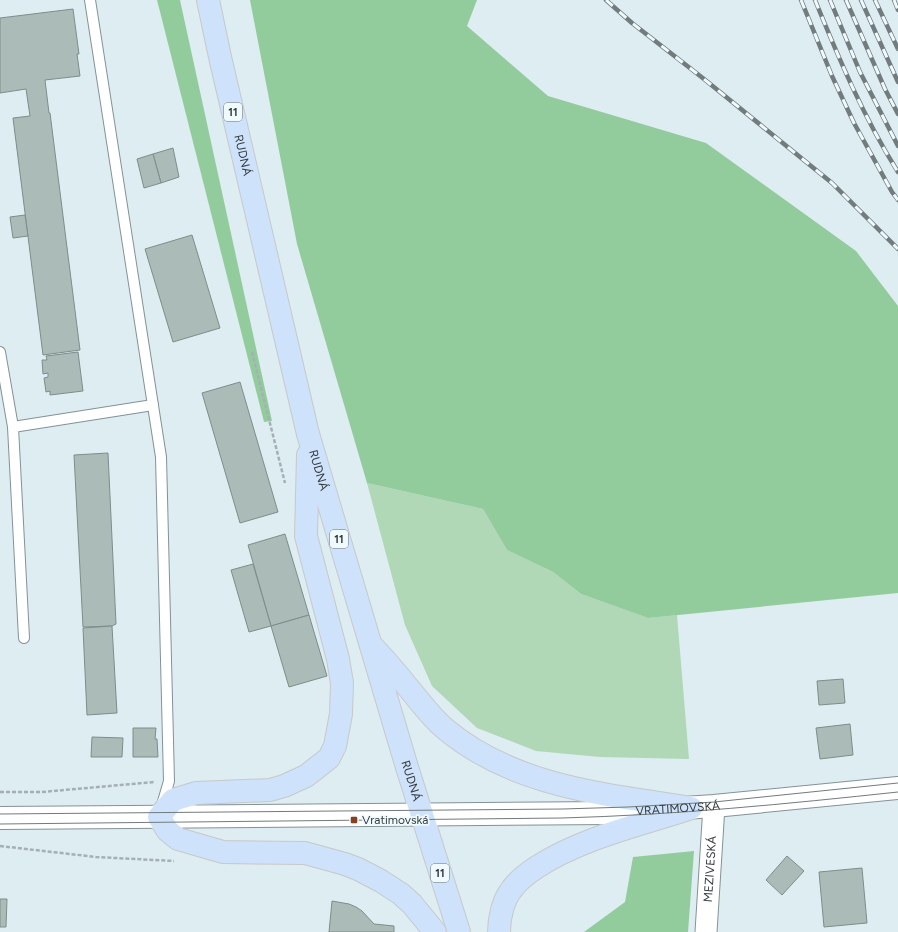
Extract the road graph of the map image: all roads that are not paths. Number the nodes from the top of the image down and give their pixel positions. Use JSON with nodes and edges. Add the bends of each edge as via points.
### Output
{"nodes":[{"id":1,"x":90,"y":0,"type":"edge"},
{"id":2,"x":208,"y":0,"type":"edge"},
{"id":3,"x":0,"y":352,"type":"edge"},
{"id":4,"x":153,"y":405,"type":"junction"},
{"id":5,"x":14,"y":427,"type":"junction"},
{"id":6,"x":308,"y":434,"type":"junction"},
{"id":7,"x":24,"y":638,"type":"dead end"},
{"id":8,"x":369,"y":643,"type":"junction"},
{"id":9,"x":898,"y":788,"type":"edge"},
{"id":10,"x":714,"y":806,"type":"junction"},
{"id":11,"x":691,"y":808,"type":"junction"},
{"id":12,"x":421,"y":814,"type":"junction"},
{"id":13,"x":159,"y":817,"type":"junction"},
{"id":14,"x":0,"y":818,"type":"edge"},
{"id":15,"x":435,"y":932,"type":"edge"},
{"id":16,"x":459,"y":932,"type":"edge"},
{"id":17,"x":499,"y":932,"type":"edge"},
{"id":18,"x":706,"y":932,"type":"edge"}],
"edges":[{"from":1,"to":4,"type":"lane"},
{"from":2,"to":6,"type":"main road","name":"RUDNÁ","number":"11"},
{"from":3,"to":5,"type":"lane"},
{"from":4,"to":5,"type":"lane"},
{"from":4,"to":13,"type":"lane","via":[[161,457],[169,781]]},
{"from":5,"to":7,"type":"lane"},
{"from":6,"to":8,"type":"main road","name":"RUDNÁ","number":"11"},
{"from":6,"to":13,"type":"main road","via":[[306,536],[342,683],[341,714],[335,746],[329,758],[315,769],[284,786],[270,790],[196,793],[173,800]]},
{"from":8,"to":11,"type":"main road","via":[[444,728],[480,753],[526,774],[576,790]]},
{"from":8,"to":12,"type":"main road","name":"RUDNÁ","number":"11"},
{"from":9,"to":10,"type":"street","name":"VRATIMOVSKÁ"},
{"from":10,"to":11,"type":"street","name":"VRATIMOVSKÁ"},
{"from":10,"to":18,"type":"street","name":"MEZIVESKÁ"},
{"from":11,"to":12,"type":"street","name":"VRATIMOVSKÁ","via":[[602,813]]},
{"from":11,"to":17,"type":"main road","via":[[578,845],[556,855],[512,888],[502,910]]},
{"from":12,"to":13,"type":"street","name":"VRATIMOVSKÁ"},
{"from":12,"to":16,"type":"main road","name":"RUDNÁ","number":"11"},
{"from":13,"to":14,"type":"street","name":"VRATIMOVSKÁ"},
{"from":13,"to":15,"type":"main road","via":[[168,831],[178,839],[223,852],[305,853],[358,869],[401,894]]}]}
